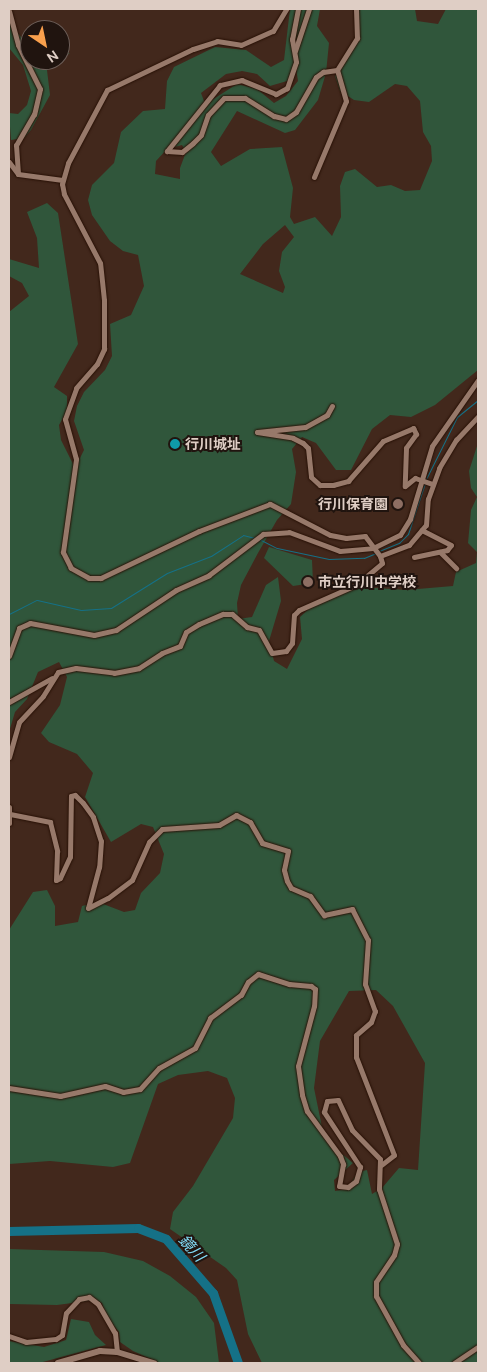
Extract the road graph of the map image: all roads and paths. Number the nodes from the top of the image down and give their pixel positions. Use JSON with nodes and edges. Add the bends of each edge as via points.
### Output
{"nodes":[{"id":1,"x":286,"y":9,"type":"edge"},
{"id":2,"x":298,"y":9,"type":"edge"},
{"id":3,"x":309,"y":9,"type":"edge"},
{"id":4,"x":356,"y":9,"type":"edge"},
{"id":5,"x":9,"y":11,"type":"edge"},
{"id":6,"x":294,"y":52,"type":"junction"},
{"id":7,"x":337,"y":70,"type":"junction"},
{"id":8,"x":9,"y":162,"type":"edge"},
{"id":9,"x":18,"y":174,"type":"junction"},
{"id":10,"x":314,"y":177,"type":"dead end"},
{"id":11,"x":63,"y":180,"type":"junction"},
{"id":12,"x":478,"y":380,"type":"edge"},
{"id":13,"x":332,"y":406,"type":"dead end"},
{"id":14,"x":478,"y":416,"type":"edge"},
{"id":15,"x":420,"y":480,"type":"junction"},
{"id":16,"x":432,"y":484,"type":"junction"},
{"id":17,"x":422,"y":530,"type":"junction"},
{"id":18,"x":373,"y":548,"type":"junction"},
{"id":19,"x":440,"y":552,"type":"junction"},
{"id":20,"x":380,"y":556,"type":"junction"},
{"id":21,"x":414,"y":557,"type":"dead end"},
{"id":22,"x":456,"y":568,"type":"dead end"},
{"id":23,"x":9,"y":656,"type":"edge"},
{"id":24,"x":52,"y":678,"type":"junction"},
{"id":25,"x":9,"y":702,"type":"edge"},
{"id":26,"x":9,"y":757,"type":"edge"},
{"id":27,"x":9,"y":807,"type":"edge"},
{"id":28,"x":10,"y":814,"type":"junction"},
{"id":29,"x":9,"y":823,"type":"edge"},
{"id":30,"x":9,"y":1088,"type":"edge"},
{"id":31,"x":381,"y":1165,"type":"junction"},
{"id":32,"x":9,"y":1336,"type":"edge"},
{"id":33,"x":478,"y":1347,"type":"edge"},
{"id":34,"x":117,"y":1352,"type":"junction"},
{"id":35,"x":58,"y":1363,"type":"edge"},
{"id":36,"x":154,"y":1363,"type":"edge"},
{"id":37,"x":420,"y":1363,"type":"edge"},
{"id":38,"x":454,"y":1363,"type":"edge"}],
"edges":[{"from":1,"to":11,"type":"street","via":[[273,31],[241,45],[217,41],[193,49],[107,90],[76,144]]},
{"from":2,"to":6,"type":"street","via":[[292,39]]},
{"from":3,"to":6,"type":"street"},
{"from":4,"to":7,"type":"street","via":[[357,38]]},
{"from":5,"to":9,"type":"street","via":[[18,45],[40,89],[34,114],[16,145]]},
{"from":6,"to":7,"type":"street","via":[[294,75],[287,88],[276,94],[242,80],[220,85],[167,151],[182,152],[193,144],[201,135],[208,115],[224,98],[245,98],[274,116],[286,119],[296,112],[316,77],[323,72]]},
{"from":7,"to":10,"type":"street","via":[[346,101]]},
{"from":8,"to":9,"type":"street"},
{"from":9,"to":11,"type":"street"},
{"from":11,"to":18,"type":"street","via":[[64,194],[100,263],[104,300],[103,355],[76,388],[65,419],[76,459],[70,485],[70,516],[63,541],[64,558],[71,568],[89,578],[109,576],[156,550],[267,504],[278,506],[293,518],[311,522],[330,535],[365,536]]},
{"from":12,"to":15,"type":"street","via":[[432,446]]},
{"from":13,"to":15,"type":"street","via":[[326,415],[305,427],[257,432],[293,438],[303,443],[308,448],[311,477],[320,485],[333,485],[348,481],[383,440],[413,428],[416,434],[406,448],[405,486],[415,478]]},
{"from":14,"to":16,"type":"street","via":[[456,440]]},
{"from":15,"to":16,"type":"street"},
{"from":15,"to":18,"type":"street","via":[[403,532]]},
{"from":16,"to":17,"type":"street","via":[[427,521]]},
{"from":17,"to":19,"type":"street","via":[[449,542],[451,545],[447,550]]},
{"from":17,"to":20,"type":"street","via":[[409,545]]},
{"from":18,"to":20,"type":"street"},
{"from":18,"to":23,"type":"street","via":[[340,551],[289,532],[264,534],[209,575],[176,590],[116,630],[94,635],[30,623],[19,628]]},
{"from":19,"to":21,"type":"street"},
{"from":19,"to":22,"type":"street"},
{"from":20,"to":24,"type":"street","via":[[382,563],[377,570],[294,615],[292,643],[286,651],[272,653],[260,630],[247,626],[232,614],[223,614],[186,632],[180,646],[139,668],[114,673],[66,669]]},
{"from":24,"to":25,"type":"street"},
{"from":24,"to":26,"type":"street","via":[[44,696],[19,722]]},
{"from":27,"to":28,"type":"street"},
{"from":28,"to":29,"type":"street"},
{"from":28,"to":31,"type":"street","via":[[50,822],[57,852],[56,880],[70,857],[71,796],[75,795],[83,803],[93,817],[101,841],[99,867],[88,908],[132,880],[149,842],[162,829],[219,825],[236,815],[250,822],[262,843],[288,851],[284,870],[287,881],[292,888],[310,896],[324,915],[352,909],[368,940],[365,984],[375,1011],[371,1022],[356,1035],[356,1057],[394,1155]]},
{"from":30,"to":31,"type":"street","via":[[60,1096],[105,1086],[123,1092],[140,1089],[159,1068],[195,1048],[210,1018],[241,995],[248,982],[258,974],[315,989],[314,1006],[298,1066],[307,1111],[343,1164],[339,1186],[348,1187],[356,1181],[360,1167],[324,1112],[326,1101],[338,1100],[352,1130],[377,1154]]},
{"from":31,"to":37,"type":"street","via":[[379,1189],[397,1244],[394,1255],[376,1282],[376,1296],[403,1345]]},
{"from":32,"to":34,"type":"street","via":[[26,1342],[56,1338],[62,1335],[66,1314],[79,1299],[89,1297],[98,1304],[115,1333]]},
{"from":33,"to":38,"type":"street"},
{"from":34,"to":35,"type":"street","via":[[100,1351]]},
{"from":34,"to":36,"type":"street"}]}
